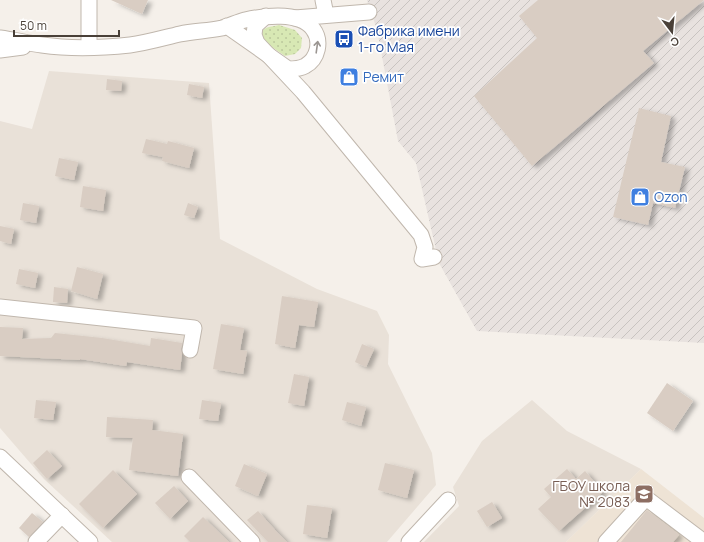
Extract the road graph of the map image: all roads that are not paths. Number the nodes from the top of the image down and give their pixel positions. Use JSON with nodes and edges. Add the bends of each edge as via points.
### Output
{"nodes":[{"id":1,"x":89,"y":0,"type":"edge"},
{"id":2,"x":323,"y":0,"type":"edge"},
{"id":3,"x":369,"y":12,"type":"dead end"},
{"id":4,"x":326,"y":15,"type":"junction"},
{"id":5,"x":266,"y":16,"type":"junction"},
{"id":6,"x":294,"y":18,"type":"junction"},
{"id":7,"x":227,"y":26,"type":"junction"},
{"id":8,"x":0,"y":38,"type":"edge"},
{"id":9,"x":42,"y":45,"type":"junction"},
{"id":10,"x":89,"y":47,"type":"junction"},
{"id":11,"x":0,"y":50,"type":"edge"},
{"id":12,"x":267,"y":55,"type":"junction"},
{"id":13,"x":305,"y":66,"type":"junction"},
{"id":14,"x":303,"y":92,"type":"junction"},
{"id":15,"x":434,"y":257,"type":"dead end"},
{"id":16,"x":0,"y":307,"type":"edge"},
{"id":17,"x":190,"y":350,"type":"dead end"},
{"id":18,"x":0,"y":456,"type":"edge"},
{"id":19,"x":189,"y":477,"type":"dead end"},
{"id":20,"x":448,"y":500,"type":"dead end"},
{"id":21,"x":62,"y":515,"type":"junction"},
{"id":22,"x":36,"y":542,"type":"edge"},
{"id":23,"x":90,"y":542,"type":"edge"},
{"id":24,"x":252,"y":542,"type":"edge"},
{"id":25,"x":409,"y":542,"type":"edge"},
{"id":26,"x":606,"y":542,"type":"edge"},
{"id":27,"x":704,"y":542,"type":"edge"}],
"edges":[{"from":1,"to":10,"type":"street"},
{"from":2,"to":4,"type":"street"},
{"from":3,"to":4,"type":"street"},
{"from":4,"to":6,"type":"street"},
{"from":5,"to":6,"type":"street"},
{"from":5,"to":7,"type":"street"},
{"from":5,"to":12,"type":"street","via":[[255,26],[254,35]]},
{"from":13,"to":6,"type":"street","one_way":true,"via":[[316,54],[318,39],[311,25]]},
{"from":7,"to":10,"type":"street","via":[[130,45]]},
{"from":7,"to":12,"type":"street"},
{"from":8,"to":9,"type":"street"},
{"from":9,"to":10,"type":"street"},
{"from":9,"to":11,"type":"street"},
{"from":12,"to":13,"type":"street","via":[[288,69]]},
{"from":12,"to":14,"type":"street"},
{"from":13,"to":14,"type":"street"},
{"from":14,"to":15,"type":"street","via":[[421,235],[425,247],[422,259]]},
{"from":16,"to":17,"type":"street","via":[[194,328]]},
{"from":18,"to":21,"type":"street"},
{"from":19,"to":24,"type":"street"},
{"from":20,"to":25,"type":"street"},
{"from":21,"to":22,"type":"street"},
{"from":21,"to":23,"type":"street"},
{"from":26,"to":27,"type":"street","via":[[646,498]]}]}
